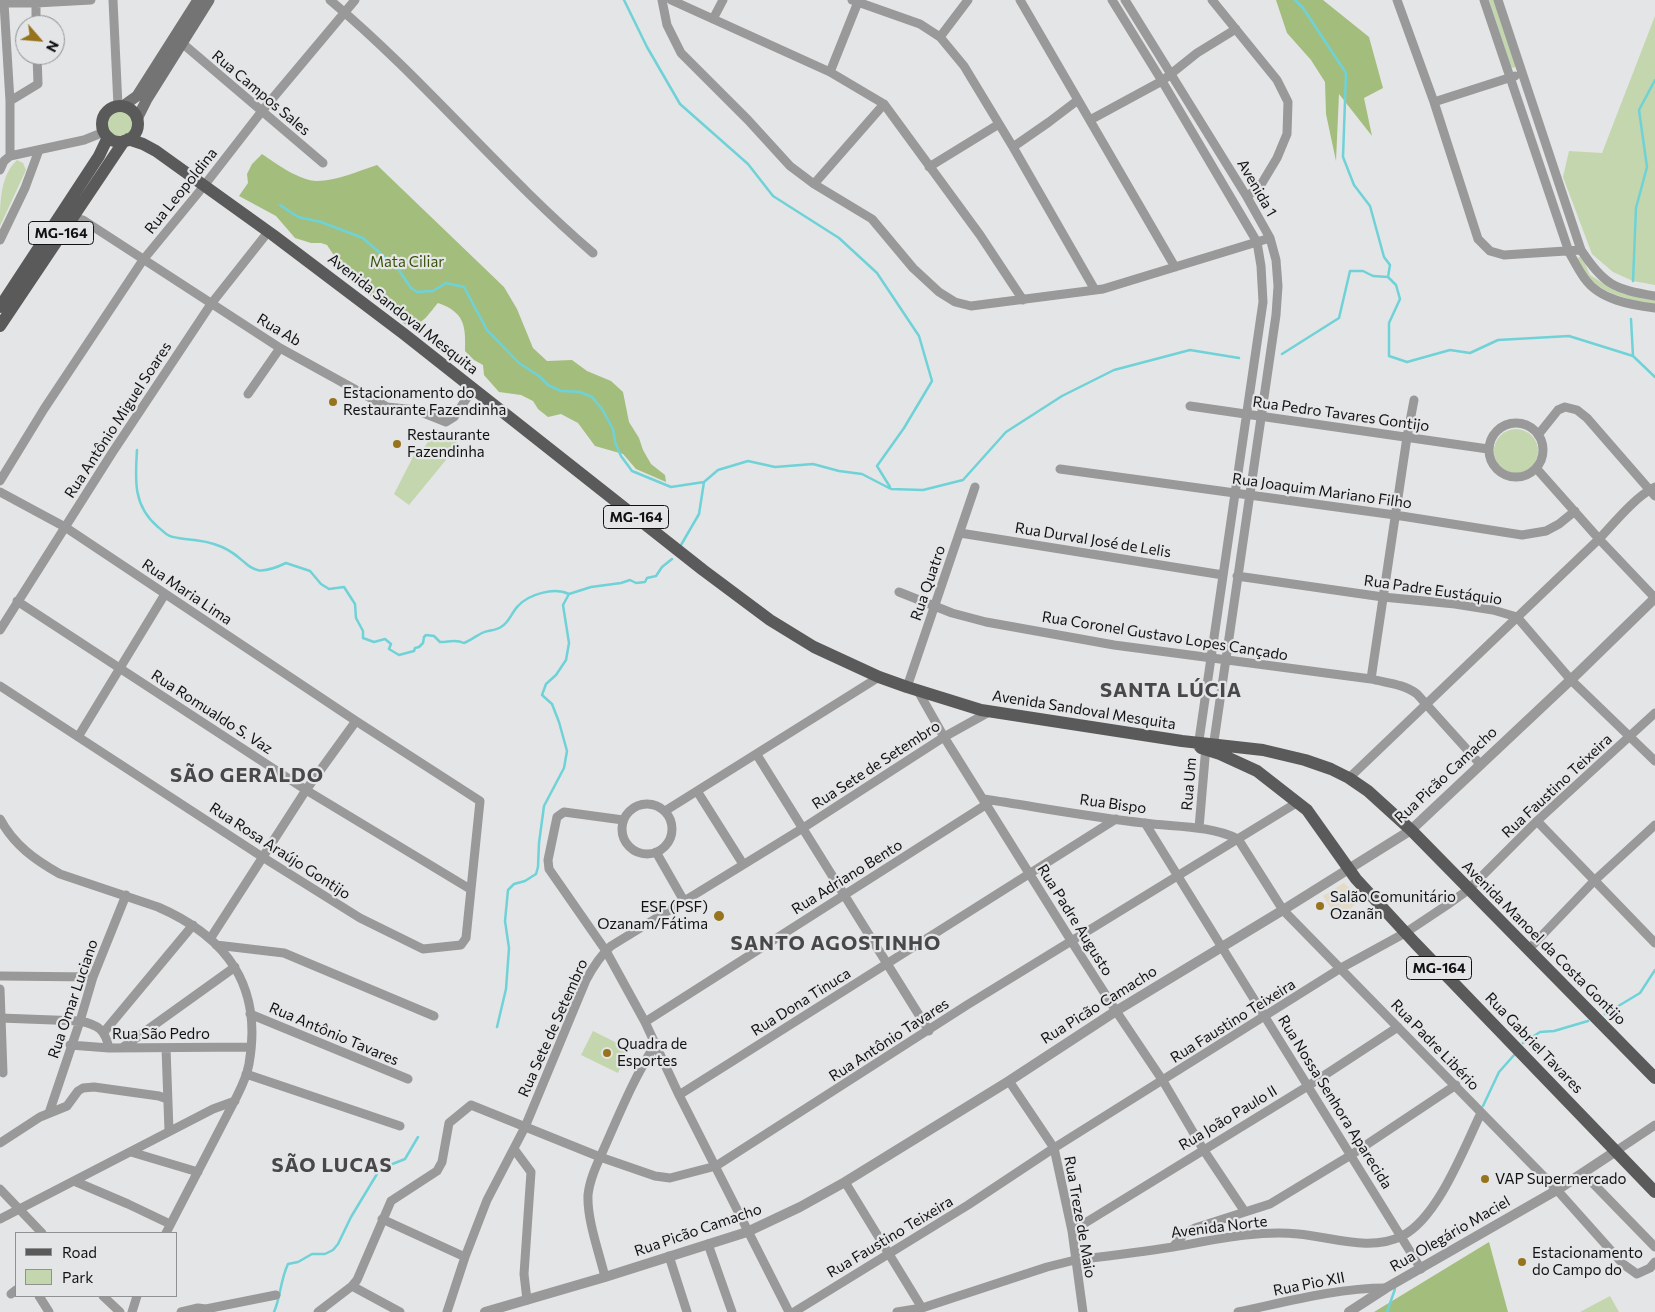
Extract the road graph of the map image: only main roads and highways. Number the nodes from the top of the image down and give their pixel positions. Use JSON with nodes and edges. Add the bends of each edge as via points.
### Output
{"nodes":[{"id":1,"x":198,"y":0,"type":"edge"},
{"id":2,"x":209,"y":0,"type":"edge"},
{"id":3,"x":120,"y":106,"type":"junction"},
{"id":4,"x":137,"y":122,"type":"junction"},
{"id":5,"x":106,"y":134,"type":"junction"},
{"id":6,"x":126,"y":140,"type":"junction"},
{"id":7,"x":156,"y":151,"type":"junction"},
{"id":8,"x":0,"y":307,"type":"edge"},
{"id":9,"x":0,"y":326,"type":"edge"},
{"id":10,"x":1208,"y":747,"type":"junction"},
{"id":11,"x":1263,"y":750,"type":"junction"},
{"id":12,"x":1257,"y":771,"type":"junction"},
{"id":13,"x":1411,"y":830,"type":"joint"},
{"id":14,"x":1655,"y":1078,"type":"edge"},
{"id":15,"x":1655,"y":1192,"type":"edge"}],
"edges":[{"from":1,"to":3,"type":"main road","via":[[138,96]]},
{"from":2,"to":4,"type":"main road","via":[[147,99]]},
{"from":3,"to":4,"type":"main road","number":"MG-164","via":[[131,110]]},
{"from":3,"to":5,"type":"main road","number":"MG-164","via":[[113,107],[104,115],[102,121]]},
{"from":4,"to":6,"type":"main road","number":"MG-164","via":[[133,135]]},
{"from":4,"to":7,"type":"main road","name":"Avenida Sandoval Mesquita","number":"MG-164"},
{"from":5,"to":6,"type":"main road","number":"MG-164","via":[[118,141]]},
{"from":5,"to":8,"type":"main road","number":"MG-164","via":[[99,156]]},
{"from":6,"to":7,"type":"main road","name":"Avenida Sandoval Mesquita","number":"MG-164"},
{"from":6,"to":9,"type":"main road","number":"MG-164"},
{"from":7,"to":10,"type":"main road","name":"Avenida Sandoval Mesquita","number":"MG-164","via":[[404,334],[703,570],[770,620],[814,647],[879,677],[989,712]]},
{"from":10,"to":11,"type":"main road","name":"Avenida Sandoval Mesquita"},
{"from":10,"to":12,"type":"main road","name":"Rua Gabriel Tavares","number":"MG-164"},
{"from":11,"to":12,"type":"main road","via":[[1253,753],[1251,758],[1250,763]]},
{"from":11,"to":13,"type":"main road","name":"Avenida Sandoval Mesquita","via":[[1305,760],[1349,778]]},
{"from":12,"to":15,"type":"main road","name":"Rua Gabriel Tavares","number":"MG-164","via":[[1307,810],[1348,869],[1405,933]]},
{"from":13,"to":14,"type":"main road","name":"Avenida Manoel da Costa Gontijo"}]}
